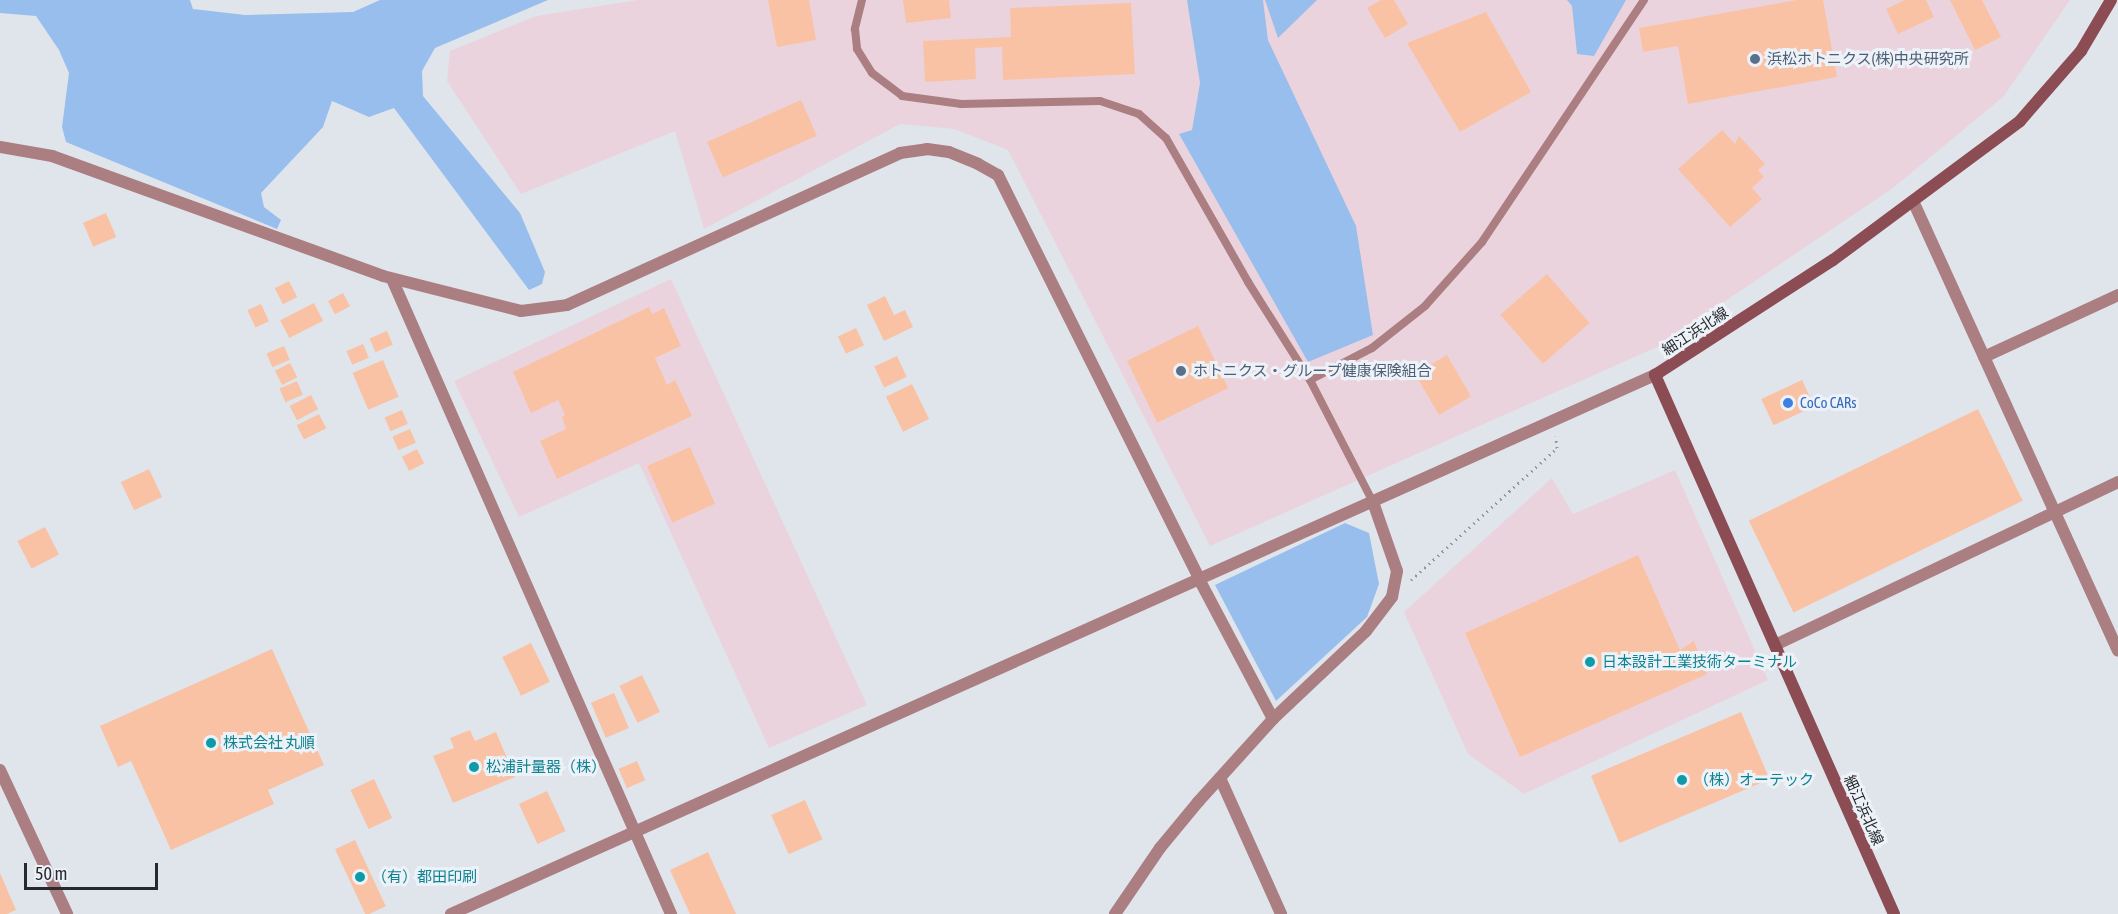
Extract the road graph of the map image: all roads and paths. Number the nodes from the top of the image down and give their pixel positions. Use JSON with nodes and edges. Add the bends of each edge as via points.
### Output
{"nodes":[{"id":1,"x":862,"y":0,"type":"edge"},
{"id":2,"x":1644,"y":0,"type":"edge"},
{"id":3,"x":2111,"y":0,"type":"edge"},
{"id":4,"x":0,"y":147,"type":"edge"},
{"id":5,"x":1913,"y":201,"type":"junction"},
{"id":6,"x":392,"y":279,"type":"junction"},
{"id":7,"x":2118,"y":295,"type":"edge"},
{"id":8,"x":1984,"y":357,"type":"junction"},
{"id":9,"x":1655,"y":375,"type":"junction"},
{"id":10,"x":1310,"y":380,"type":"junction"},
{"id":11,"x":1555,"y":422,"type":"junction"},
{"id":12,"x":2118,"y":482,"type":"edge"},
{"id":13,"x":1373,"y":502,"type":"junction"},
{"id":14,"x":2054,"y":512,"type":"junction"},
{"id":15,"x":1200,"y":581,"type":"junction"},
{"id":16,"x":1392,"y":597,"type":"junction"},
{"id":17,"x":1775,"y":645,"type":"junction"},
{"id":18,"x":2118,"y":651,"type":"edge"},
{"id":19,"x":1273,"y":719,"type":"junction"},
{"id":20,"x":0,"y":770,"type":"edge"},
{"id":21,"x":1220,"y":778,"type":"junction"},
{"id":22,"x":632,"y":832,"type":"junction"},
{"id":23,"x":67,"y":914,"type":"edge"},
{"id":24,"x":451,"y":914,"type":"edge"},
{"id":25,"x":671,"y":914,"type":"edge"},
{"id":26,"x":1115,"y":914,"type":"edge"},
{"id":27,"x":1281,"y":914,"type":"edge"},
{"id":28,"x":1893,"y":914,"type":"edge"}],
"edges":[{"from":1,"to":10,"type":"lane","via":[[855,29],[857,49],[872,73],[902,96],[961,104],[1100,101],[1139,114],[1166,138],[1192,178],[1248,282]]},
{"from":2,"to":10,"type":"lane","via":[[1482,242],[1425,306],[1372,348]]},
{"from":3,"to":5,"type":"main road","name":"細江浜北線","via":[[2081,51],[2020,121]]},
{"from":4,"to":6,"type":"street","via":[[52,156]]},
{"from":5,"to":8,"type":"street"},
{"from":5,"to":9,"type":"main road","name":"細江浜北線","via":[[1833,260]]},
{"from":6,"to":15,"type":"street","via":[[500,307],[546,310],[567,305],[900,153],[927,149],[949,152],[998,175]]},
{"from":6,"to":22,"type":"street"},
{"from":7,"to":8,"type":"street"},
{"from":8,"to":14,"type":"street"},
{"from":9,"to":11,"type":"street"},
{"from":9,"to":17,"type":"main road","name":"細江浜北線"},
{"from":10,"to":13,"type":"lane"},
{"from":11,"to":13,"type":"street"},
{"from":11,"to":16,"type":"path","via":[[1557,448]]},
{"from":12,"to":14,"type":"street"},
{"from":13,"to":15,"type":"street"},
{"from":13,"to":16,"type":"street","via":[[1397,571]]},
{"from":14,"to":17,"type":"street"},
{"from":14,"to":18,"type":"street"},
{"from":15,"to":19,"type":"street"},
{"from":15,"to":22,"type":"street"},
{"from":16,"to":19,"type":"street","via":[[1366,631]]},
{"from":17,"to":28,"type":"main road","name":"細江浜北線"},
{"from":19,"to":21,"type":"street"},
{"from":20,"to":23,"type":"street"},
{"from":21,"to":26,"type":"street","via":[[1160,848]]},
{"from":21,"to":27,"type":"street"},
{"from":22,"to":24,"type":"street"},
{"from":22,"to":25,"type":"street"}]}
